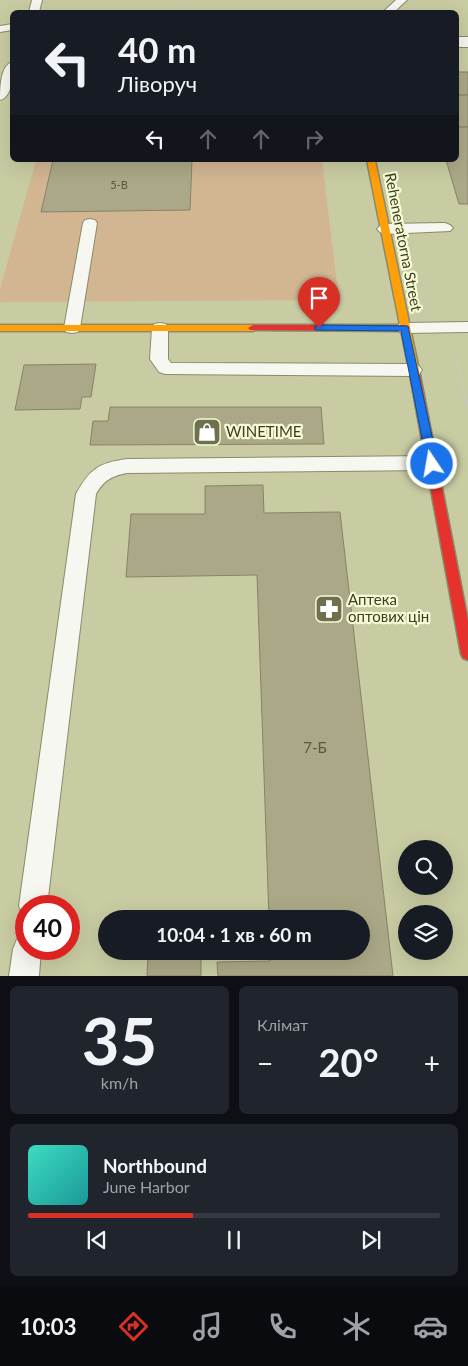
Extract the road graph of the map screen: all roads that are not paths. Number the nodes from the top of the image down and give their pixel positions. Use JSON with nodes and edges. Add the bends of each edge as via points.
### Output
{"nodes":[{"id":1,"x":402,"y":0,"type":"edge"},
{"id":2,"x":390,"y":10,"type":"edge"},
{"id":3,"x":10,"y":71,"type":"edge"},
{"id":4,"x":0,"y":96,"type":"edge"},
{"id":5,"x":371,"y":162,"type":"edge"},
{"id":6,"x":90,"y":223,"type":"dead end"},
{"id":7,"x":445,"y":228,"type":"dead end"},
{"id":8,"x":385,"y":229,"type":"junction"},
{"id":9,"x":468,"y":327,"type":"edge"},
{"id":10,"x":0,"y":328,"type":"edge"},
{"id":11,"x":72,"y":328,"type":"junction"},
{"id":12,"x":160,"y":328,"type":"junction"},
{"id":13,"x":405,"y":328,"type":"junction"},
{"id":14,"x":413,"y":370,"type":"junction"},
{"id":15,"x":432,"y":464,"type":"junction"},
{"id":16,"x":468,"y":654,"type":"edge"},
{"id":17,"x":34,"y":895,"type":"edge"},
{"id":18,"x":26,"y":960,"type":"edge"},
{"id":19,"x":24,"y":976,"type":"edge"}],
"edges":[{"from":1,"to":2,"type":"lane"},
{"from":3,"to":4,"type":"lane"},
{"from":5,"to":8,"type":"street","name":"Reheneratorna Street"},
{"from":6,"to":11,"type":"lane"},
{"from":7,"to":8,"type":"lane"},
{"from":8,"to":13,"type":"street","name":"Reheneratorna Street"},
{"from":9,"to":13,"type":"lane"},
{"from":10,"to":11,"type":"street"},
{"from":11,"to":12,"type":"street"},
{"from":12,"to":13,"type":"street"},
{"from":12,"to":14,"type":"lane","via":[[159,359],[165,368]]},
{"from":13,"to":14,"type":"street","name":"Reheneratorna Street"},
{"from":14,"to":15,"type":"street","name":"Reheneratorna Street"},
{"from":15,"to":16,"type":"street","name":"Reheneratorna Street"},
{"from":15,"to":17,"type":"lane","via":[[126,466],[107,469],[93,481],[86,494]]},
{"from":18,"to":19,"type":"lane"}]}
